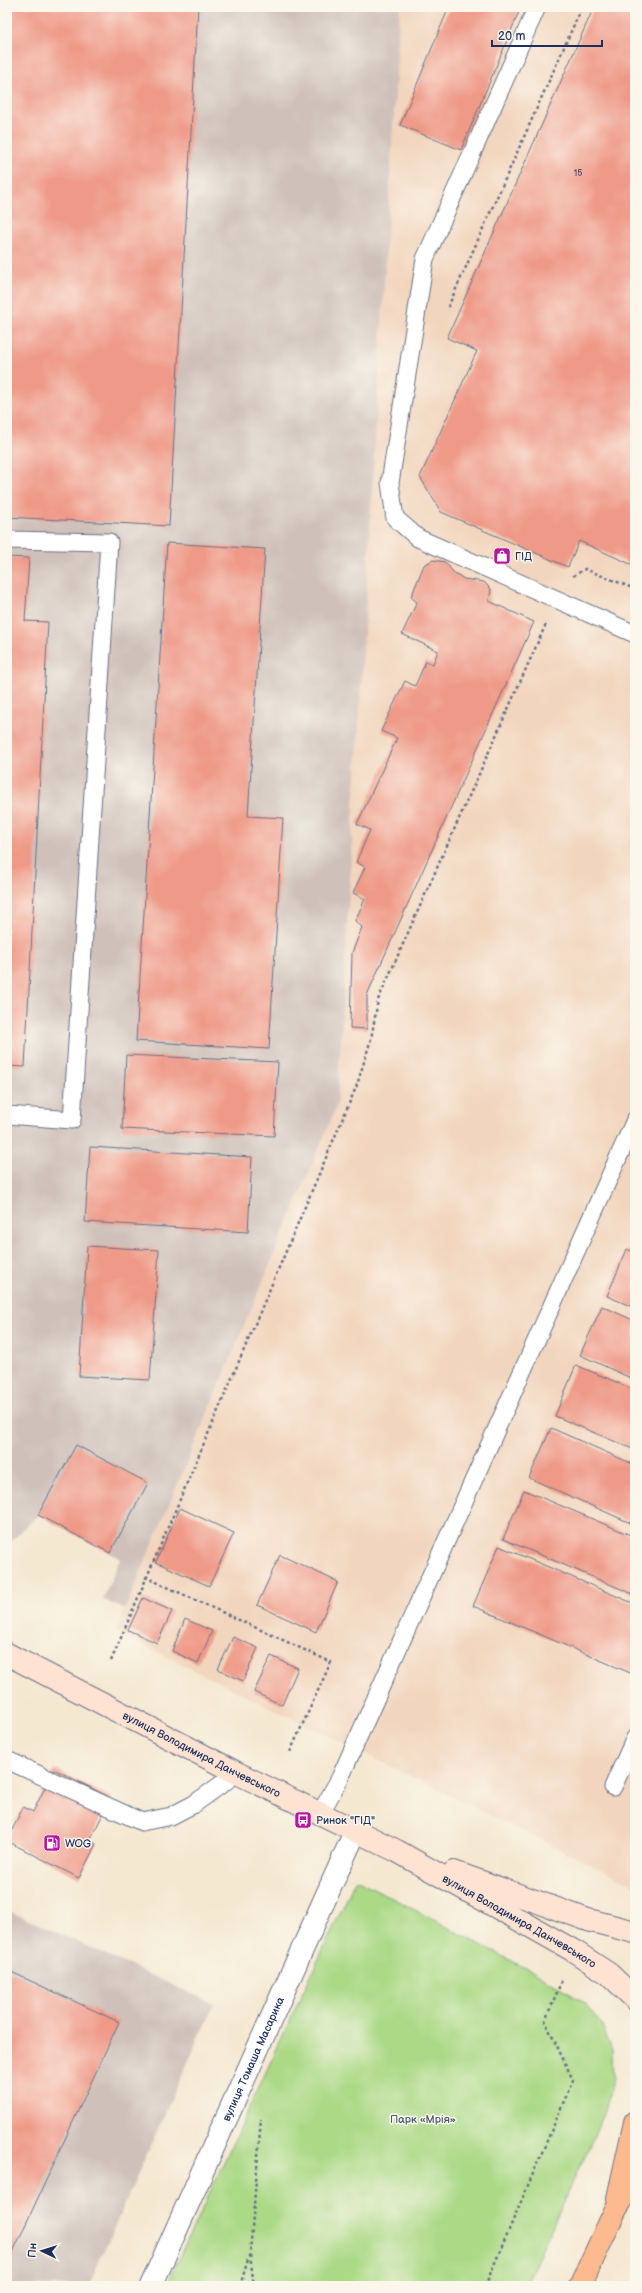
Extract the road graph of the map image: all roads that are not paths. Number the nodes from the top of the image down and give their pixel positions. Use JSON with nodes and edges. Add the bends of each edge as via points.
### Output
{"nodes":[{"id":1,"x":537,"y":7,"type":"edge"},
{"id":2,"x":7,"y":540,"type":"edge"},
{"id":3,"x":635,"y":634,"type":"edge"},
{"id":4,"x":7,"y":1115,"type":"edge"},
{"id":5,"x":635,"y":1120,"type":"edge"},
{"id":6,"x":7,"y":1654,"type":"edge"},
{"id":7,"x":635,"y":1738,"type":"edge"},
{"id":8,"x":7,"y":1760,"type":"edge"},
{"id":9,"x":237,"y":1773,"type":"junction"},
{"id":10,"x":613,"y":1787,"type":"dead end"},
{"id":11,"x":320,"y":1814,"type":"junction"},
{"id":12,"x":355,"y":1832,"type":"junction"},
{"id":13,"x":397,"y":1851,"type":"junction"},
{"id":14,"x":635,"y":1932,"type":"edge"},
{"id":15,"x":635,"y":1999,"type":"edge"},
{"id":16,"x":635,"y":2122,"type":"edge"},
{"id":17,"x":635,"y":2180,"type":"edge"},
{"id":18,"x":616,"y":2209,"type":"junction"},
{"id":19,"x":152,"y":2286,"type":"edge"},
{"id":20,"x":580,"y":2286,"type":"edge"}],
"edges":[{"from":1,"to":3,"type":"lane","via":[[425,259],[390,483],[395,518],[418,538]]},
{"from":2,"to":4,"type":"lane","via":[[109,542],[72,1120]]},
{"from":5,"to":11,"type":"lane","via":[[340,1778]]},
{"from":6,"to":9,"type":"street","name":"вулиця Володимира Данчевського"},
{"from":7,"to":10,"type":"lane"},
{"from":8,"to":9,"type":"lane","via":[[142,1822],[171,1816],[194,1804]]},
{"from":9,"to":11,"type":"street","name":"вулиця Володимира Данчевського"},
{"from":11,"to":12,"type":"street","name":"вулиця Володимира Данчевського"},
{"from":12,"to":13,"type":"street","name":"вулиця Володимира Данчевського"},
{"from":12,"to":19,"type":"street","name":"вулиця Томаша Масарика"},
{"from":13,"to":14,"type":"street","name":"вулиця Володимира Данчевського","via":[[588,1920]]},
{"from":13,"to":15,"type":"street","name":"вулиця Володимира Данчевського","via":[[574,1951],[609,1974]]},
{"from":16,"to":18,"type":"main road"},
{"from":17,"to":18,"type":"main road"},
{"from":18,"to":20,"type":"main road"}]}
